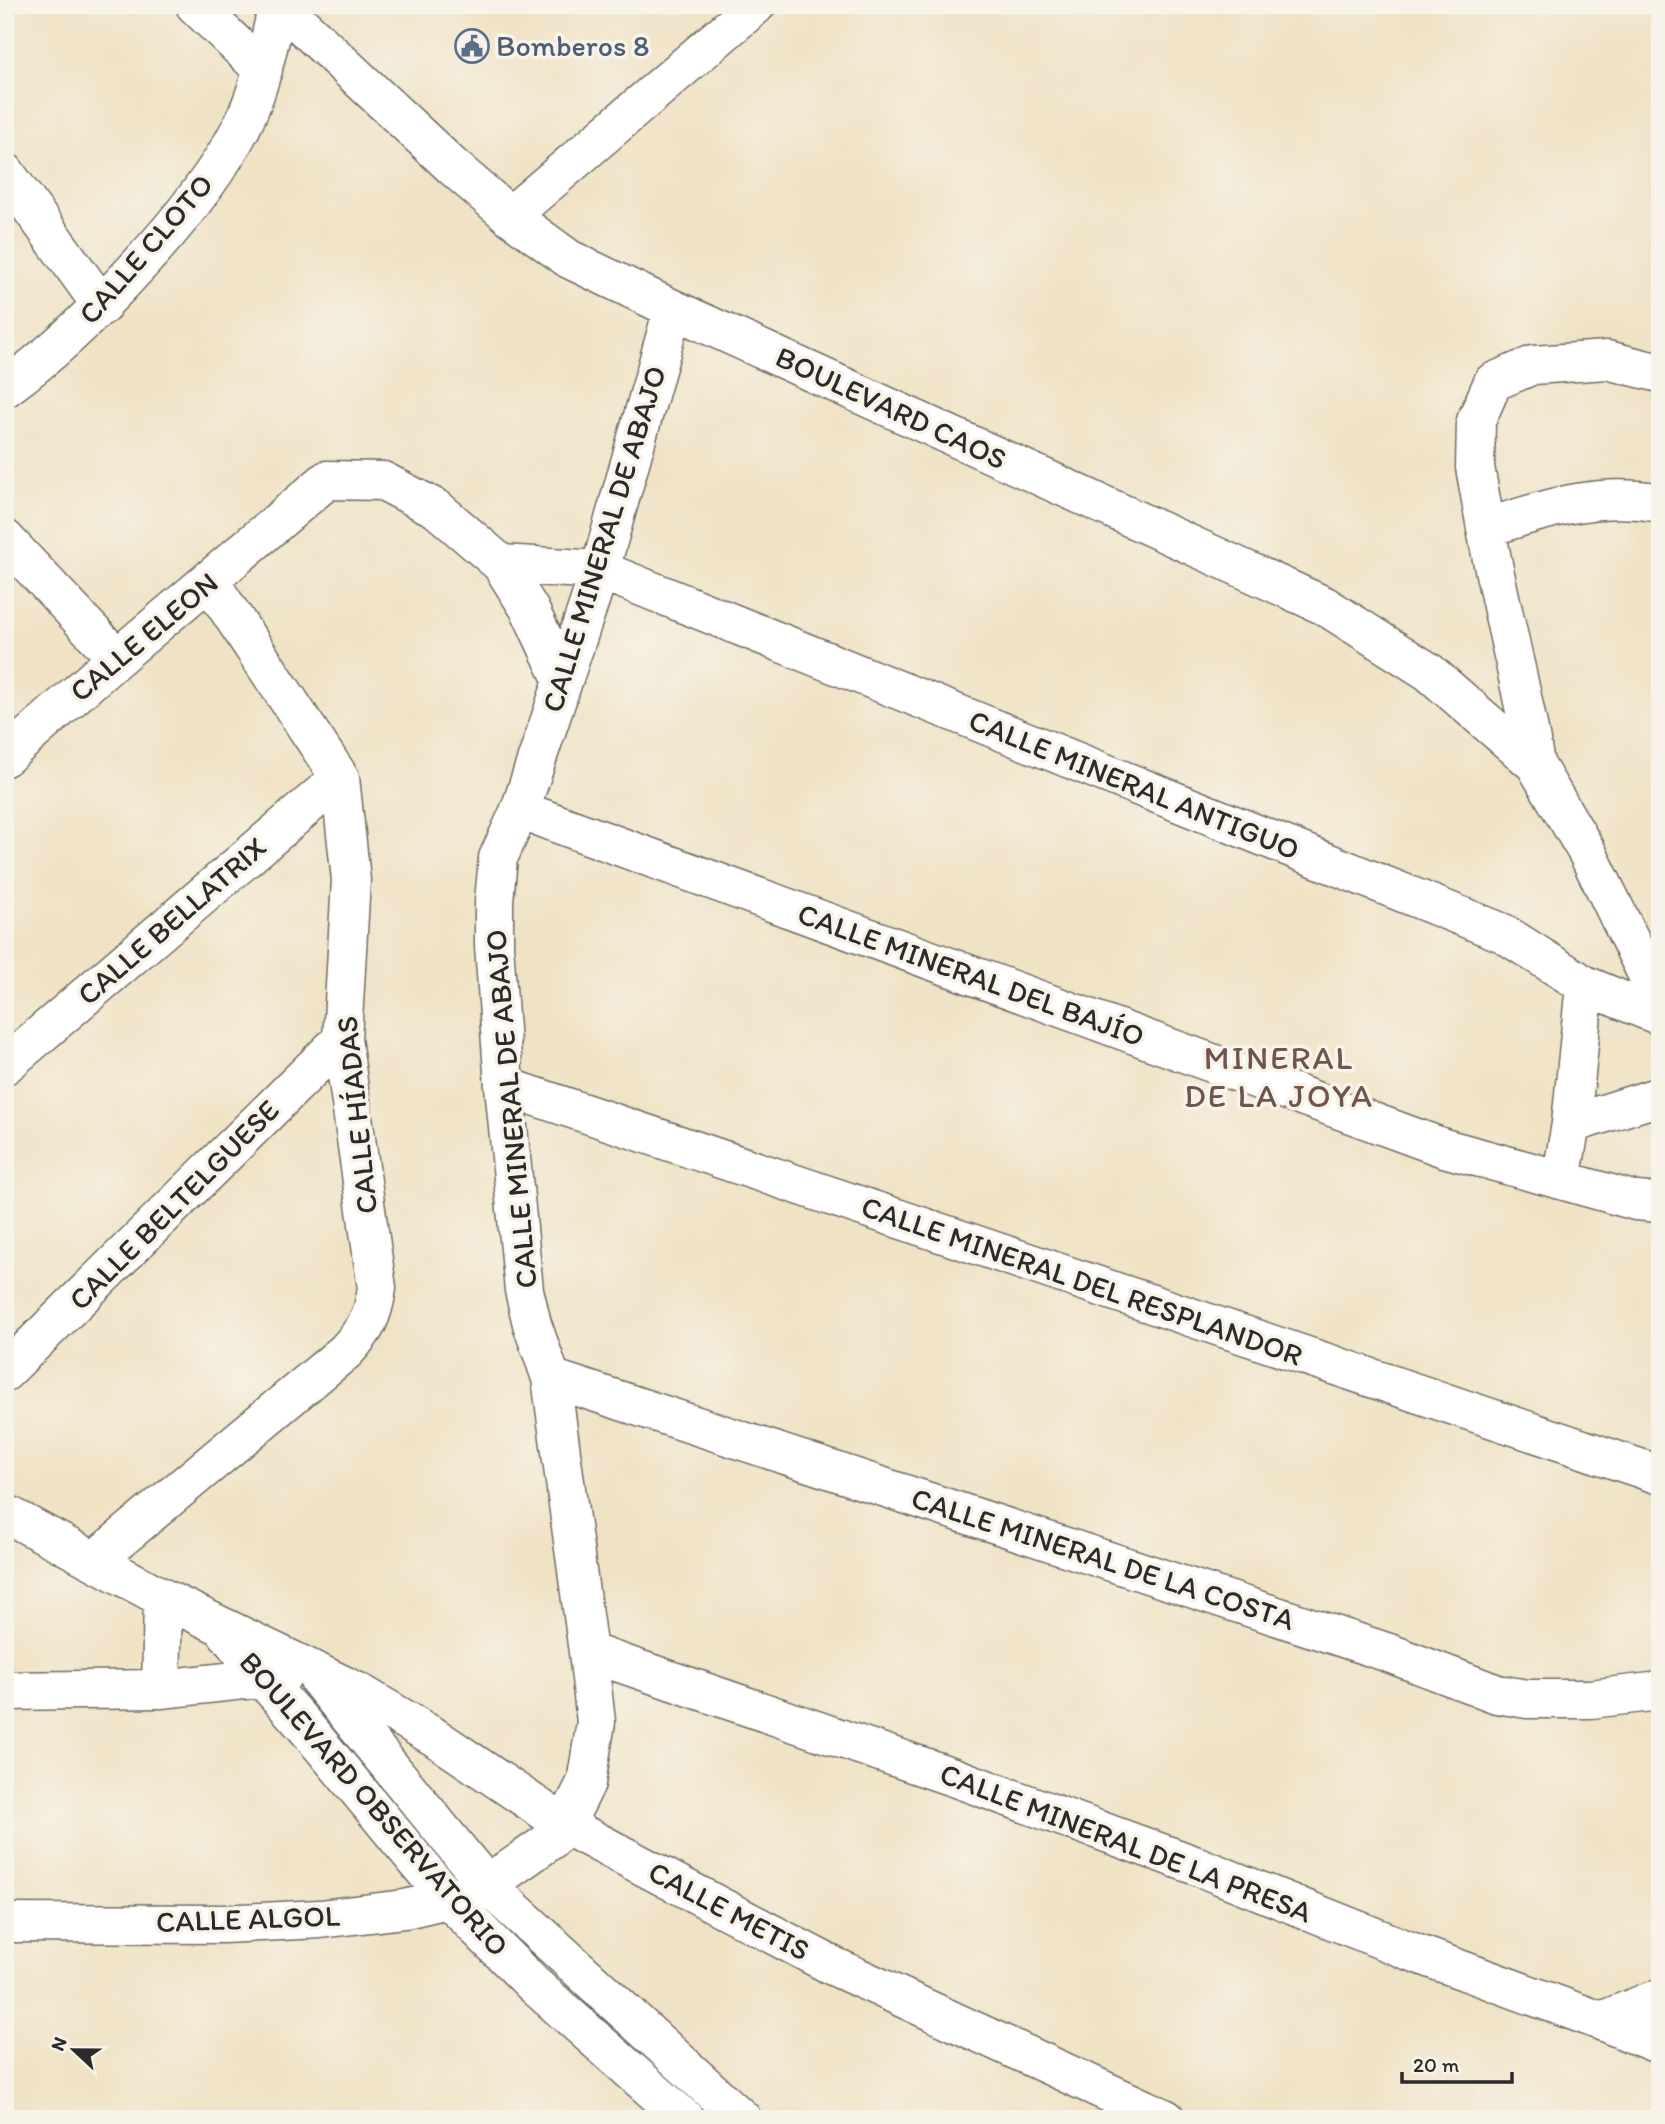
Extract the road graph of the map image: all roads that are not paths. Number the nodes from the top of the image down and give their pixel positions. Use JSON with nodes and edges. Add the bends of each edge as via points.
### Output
{"nodes":[{"id":1,"x":195,"y":5,"type":"edge"},
{"id":2,"x":279,"y":5,"type":"edge"},
{"id":3,"x":756,"y":5,"type":"edge"},
{"id":4,"x":263,"y":70,"type":"junction"},
{"id":5,"x":5,"y":172,"type":"edge"},
{"id":6,"x":510,"y":216,"type":"junction"},
{"id":7,"x":102,"y":306,"type":"junction"},
{"id":8,"x":673,"y":309,"type":"junction"},
{"id":9,"x":1660,"y":373,"type":"edge"},
{"id":10,"x":5,"y":388,"type":"edge"},
{"id":11,"x":1660,"y":503,"type":"edge"},
{"id":12,"x":1486,"y":528,"type":"junction"},
{"id":13,"x":5,"y":539,"type":"edge"},
{"id":14,"x":501,"y":564,"type":"junction"},
{"id":15,"x":600,"y":570,"type":"junction"},
{"id":16,"x":210,"y":582,"type":"junction"},
{"id":17,"x":117,"y":659,"type":"junction"},
{"id":18,"x":563,"y":681,"type":"junction"},
{"id":19,"x":5,"y":757,"type":"edge"},
{"id":20,"x":1535,"y":764,"type":"junction"},
{"id":21,"x":340,"y":778,"type":"junction"},
{"id":22,"x":520,"y":810,"type":"junction"},
{"id":23,"x":1585,"y":985,"type":"junction"},
{"id":24,"x":1660,"y":1001,"type":"edge"},
{"id":25,"x":1660,"y":1016,"type":"edge"},
{"id":26,"x":342,"y":1039,"type":"junction"},
{"id":27,"x":5,"y":1065,"type":"edge"},
{"id":28,"x":504,"y":1086,"type":"junction"},
{"id":29,"x":1660,"y":1096,"type":"edge"},
{"id":30,"x":1571,"y":1124,"type":"junction"},
{"id":31,"x":1561,"y":1180,"type":"junction"},
{"id":32,"x":1660,"y":1203,"type":"edge"},
{"id":33,"x":5,"y":1371,"type":"edge"},
{"id":34,"x":551,"y":1378,"type":"junction"},
{"id":35,"x":1653,"y":1462,"type":"edge"},
{"id":36,"x":5,"y":1513,"type":"edge"},
{"id":37,"x":95,"y":1560,"type":"junction"},
{"id":38,"x":163,"y":1598,"type":"junction"},
{"id":39,"x":221,"y":1626,"type":"junction"},
{"id":40,"x":589,"y":1652,"type":"junction"},
{"id":41,"x":311,"y":1670,"type":"junction"},
{"id":42,"x":263,"y":1679,"type":"junction"},
{"id":43,"x":161,"y":1689,"type":"junction"},
{"id":44,"x":5,"y":1691,"type":"edge"},
{"id":45,"x":1660,"y":1691,"type":"edge"},
{"id":46,"x":565,"y":1825,"type":"junction"},
{"id":47,"x":487,"y":1885,"type":"junction"},
{"id":48,"x":448,"y":1899,"type":"junction"},
{"id":49,"x":5,"y":1923,"type":"edge"},
{"id":50,"x":1660,"y":1999,"type":"edge"},
{"id":51,"x":1601,"y":2021,"type":"junction"},
{"id":52,"x":1660,"y":2045,"type":"edge"},
{"id":53,"x":1103,"y":2103,"type":"edge"},
{"id":54,"x":670,"y":2117,"type":"edge"},
{"id":55,"x":742,"y":2119,"type":"edge"},
{"id":56,"x":1166,"y":2119,"type":"edge"}],
"edges":[{"from":1,"to":4,"type":"street"},
{"from":2,"to":4,"type":"street","name":"CALLE CLOTO"},
{"from":2,"to":6,"type":"street","name":"BOULEVARD CAOS"},
{"from":3,"to":6,"type":"street"},
{"from":4,"to":7,"type":"street","name":"CALLE CLOTO","via":[[242,126],[209,183]]},
{"from":5,"to":7,"type":"street"},
{"from":6,"to":8,"type":"street","name":"BOULEVARD CAOS","via":[[569,258]]},
{"from":7,"to":10,"type":"street","name":"CALLE CLOTO"},
{"from":8,"to":15,"type":"street","name":"CALLE MINERAL DE ABAJO"},
{"from":8,"to":20,"type":"street","name":"BOULEVARD CAOS","via":[[1325,606],[1429,671]]},
{"from":9,"to":12,"type":"street","via":[[1607,360],[1533,365],[1493,382],[1476,421],[1475,467]]},
{"from":11,"to":12,"type":"street","via":[[1593,499]]},
{"from":12,"to":20,"type":"street"},
{"from":13,"to":17,"type":"street"},
{"from":14,"to":15,"type":"street","name":"CALLE MINERAL ANTIGUO"},
{"from":14,"to":16,"type":"street","name":"CALLE ELEON","via":[[437,509],[383,481],[327,480]]},
{"from":14,"to":18,"type":"street","name":"CALLE ELEON","via":[[530,610]]},
{"from":15,"to":18,"type":"street","name":"CALLE MINERAL DE ABAJO"},
{"from":15,"to":23,"type":"street","name":"CALLE MINERAL ANTIGUO","via":[[1503,933]]},
{"from":16,"to":17,"type":"street","name":"CALLE ELEON"},
{"from":16,"to":21,"type":"street","name":"CALLE HÍADAS"},
{"from":17,"to":19,"type":"street","name":"CALLE ELEON"},
{"from":18,"to":22,"type":"street","name":"CALLE MINERAL DE ABAJO"},
{"from":20,"to":24,"type":"street","via":[[1587,852]]},
{"from":21,"to":26,"type":"street","name":"CALLE HÍADAS","via":[[351,880]]},
{"from":21,"to":27,"type":"street","name":"CALLE BELLATRIX"},
{"from":22,"to":28,"type":"street","name":"CALLE MINERAL DE ABAJO","via":[[498,858],[495,901]]},
{"from":22,"to":31,"type":"street","name":"CALLE MINERAL DEL BAJÍO","via":[[1444,1148]]},
{"from":23,"to":25,"type":"street","name":"CALLE MINERAL ANTIGUO"},
{"from":23,"to":30,"type":"street"},
{"from":26,"to":33,"type":"street","name":"CALLE BELTELGUESE"},
{"from":26,"to":37,"type":"street","name":"CALLE HÍADAS","via":[[377,1288],[370,1320],[346,1351]]},
{"from":28,"to":34,"type":"street","name":"CALLE MINERAL DE ABAJO","via":[[524,1290]]},
{"from":28,"to":35,"type":"street","name":"CALLE MINERAL DEL RESPLANDOR"},
{"from":29,"to":30,"type":"street"},
{"from":30,"to":31,"type":"street"},
{"from":31,"to":32,"type":"street","name":"CALLE MINERAL DEL BAJÍO"},
{"from":34,"to":40,"type":"street","name":"CALLE MINERAL DE ABAJO"},
{"from":34,"to":45,"type":"street","name":"CALLE MINERAL DE LA COSTA","via":[[1389,1653],[1497,1694],[1590,1699]]},
{"from":36,"to":37,"type":"street","name":"BOULEVARD OBSERVATORIO"},
{"from":37,"to":38,"type":"street","name":"BOULEVARD OBSERVATORIO"},
{"from":38,"to":39,"type":"street","name":"BOULEVARD OBSERVATORIO"},
{"from":38,"to":43,"type":"street"},
{"from":39,"to":41,"type":"street","name":"BOULEVARD OBSERVATORIO"},
{"from":39,"to":42,"type":"street","name":"BOULEVARD OBSERVATORIO"},
{"from":40,"to":46,"type":"street","name":"CALLE MINERAL DE ABAJO","via":[[596,1722],[592,1757],[586,1783]]},
{"from":40,"to":51,"type":"street","name":"CALLE MINERAL DE LA PRESA","via":[[1197,1866],[1478,1978]]},
{"from":41,"to":42,"type":"street"},
{"from":41,"to":46,"type":"street","name":"CALLE METIS","via":[[436,1738]]},
{"from":41,"to":47,"type":"street","name":"BOULEVARD OBSERVATORIO"},
{"from":42,"to":43,"type":"street"},
{"from":42,"to":48,"type":"street","name":"BOULEVARD OBSERVATORIO"},
{"from":43,"to":44,"type":"street"},
{"from":46,"to":47,"type":"street","name":"CALLE MINERAL DE ABAJO"},
{"from":46,"to":53,"type":"street","name":"CALLE METIS"},
{"from":47,"to":48,"type":"street","name":"CALLE ALGOL"},
{"from":47,"to":55,"type":"street","name":"BOULEVARD OBSERVATORIO"},
{"from":48,"to":49,"type":"street","name":"CALLE ALGOL","via":[[320,1919],[223,1924]]},
{"from":48,"to":54,"type":"street","name":"BOULEVARD OBSERVATORIO"},
{"from":50,"to":51,"type":"street"},
{"from":51,"to":52,"type":"street","name":"CALLE MINERAL DE LA PRESA"},
{"from":53,"to":56,"type":"street","name":"CALLE METIS"}]}
